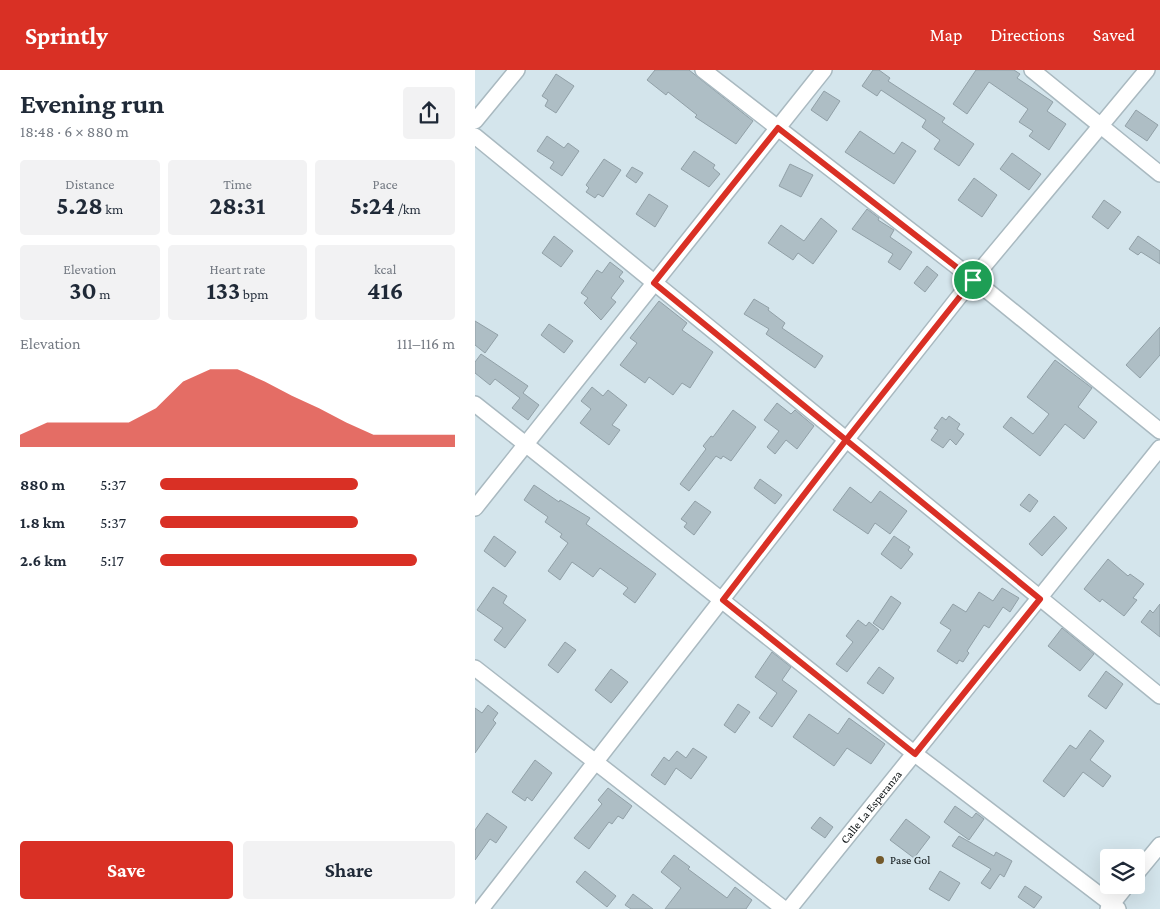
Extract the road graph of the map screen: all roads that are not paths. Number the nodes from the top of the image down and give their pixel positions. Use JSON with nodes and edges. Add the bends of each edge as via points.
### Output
{"nodes":[{"id":1,"x":517,"y":70,"type":"edge"},
{"id":2,"x":703,"y":70,"type":"edge"},
{"id":3,"x":824,"y":70,"type":"edge"},
{"id":4,"x":1032,"y":70,"type":"edge"},
{"id":5,"x":1147,"y":70,"type":"edge"},
{"id":6,"x":475,"y":121,"type":"edge"},
{"id":7,"x":1100,"y":126,"type":"junction"},
{"id":8,"x":778,"y":128,"type":"junction"},
{"id":9,"x":475,"y":136,"type":"edge"},
{"id":10,"x":1160,"y":174,"type":"edge"},
{"id":11,"x":973,"y":280,"type":"junction"},
{"id":12,"x":654,"y":283,"type":"junction"},
{"id":13,"x":475,"y":404,"type":"edge"},
{"id":14,"x":1160,"y":431,"type":"edge"},
{"id":15,"x":846,"y":440,"type":"junction"},
{"id":16,"x":527,"y":444,"type":"junction"},
{"id":17,"x":1160,"y":448,"type":"edge"},
{"id":18,"x":475,"y":508,"type":"edge"},
{"id":19,"x":1040,"y":599,"type":"junction"},
{"id":20,"x":723,"y":600,"type":"junction"},
{"id":21,"x":475,"y":668,"type":"edge"},
{"id":22,"x":1160,"y":696,"type":"edge"},
{"id":23,"x":915,"y":754,"type":"junction"},
{"id":24,"x":594,"y":761,"type":"junction"},
{"id":25,"x":1160,"y":845,"type":"edge"},
{"id":26,"x":1145,"y":863,"type":"edge"},
{"id":27,"x":1121,"y":894,"type":"edge"},
{"id":28,"x":1113,"y":907,"type":"edge"},
{"id":29,"x":481,"y":909,"type":"edge"},
{"id":30,"x":784,"y":909,"type":"edge"},
{"id":31,"x":789,"y":909,"type":"edge"}],
"edges":[{"from":1,"to":6,"type":"street"},
{"from":2,"to":8,"type":"street"},
{"from":3,"to":8,"type":"street"},
{"from":4,"to":7,"type":"street"},
{"from":5,"to":7,"type":"street"},
{"from":7,"to":10,"type":"street"},
{"from":7,"to":11,"type":"street"},
{"from":8,"to":11,"type":"street"},
{"from":8,"to":12,"type":"street"},
{"from":9,"to":12,"type":"street"},
{"from":11,"to":14,"type":"street"},
{"from":11,"to":15,"type":"street"},
{"from":12,"to":15,"type":"street"},
{"from":12,"to":16,"type":"street"},
{"from":13,"to":16,"type":"street"},
{"from":15,"to":19,"type":"street"},
{"from":15,"to":20,"type":"street"},
{"from":16,"to":18,"type":"street"},
{"from":16,"to":20,"type":"street"},
{"from":17,"to":19,"type":"street","name":"Calle La Esperanza"},
{"from":19,"to":22,"type":"street"},
{"from":19,"to":23,"type":"street","name":"Calle La Esperanza"},
{"from":20,"to":23,"type":"street"},
{"from":20,"to":24,"type":"street"},
{"from":21,"to":24,"type":"street"},
{"from":23,"to":28,"type":"street"},
{"from":23,"to":31,"type":"street","name":"Calle La Esperanza"},
{"from":24,"to":29,"type":"street"},
{"from":24,"to":30,"type":"street"},
{"from":25,"to":26,"type":"street"},
{"from":27,"to":28,"type":"street"}]}
